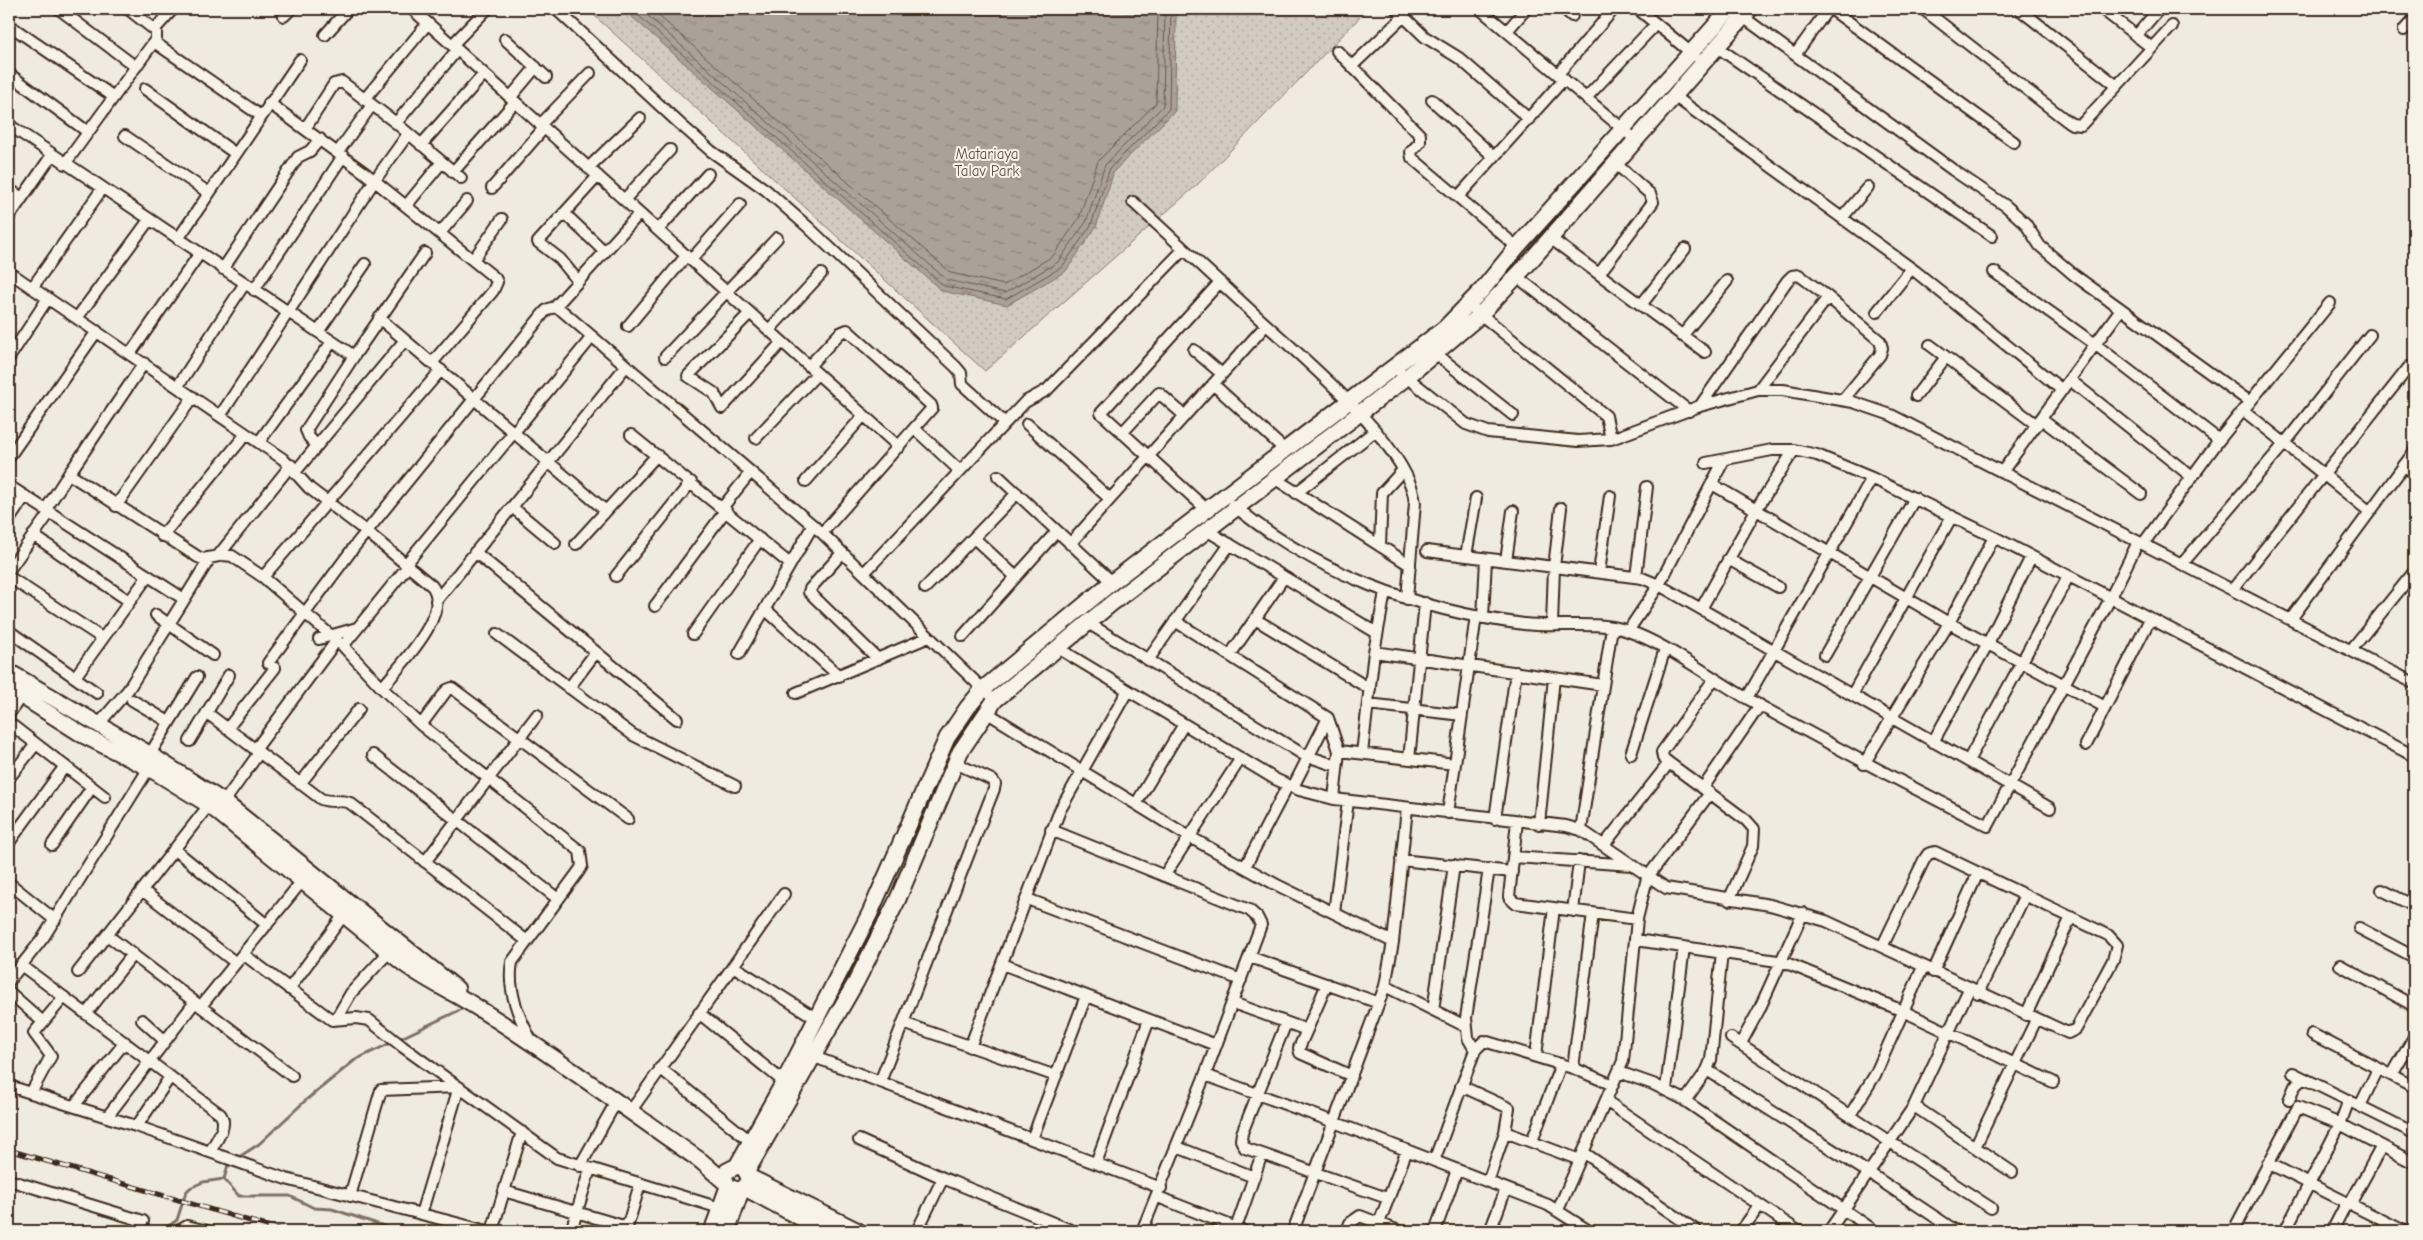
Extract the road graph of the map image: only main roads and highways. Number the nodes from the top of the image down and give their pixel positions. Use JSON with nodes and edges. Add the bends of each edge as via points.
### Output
{"nodes":[{"id":1,"x":1730,"y":9,"type":"edge"},
{"id":2,"x":1747,"y":13,"type":"edge"},
{"id":3,"x":1355,"y":407,"type":"junction"},
{"id":4,"x":9,"y":672,"type":"edge"},
{"id":5,"x":15,"y":692,"type":"edge"},
{"id":6,"x":147,"y":762,"type":"junction"},
{"id":7,"x":477,"y":1006,"type":"junction"},
{"id":8,"x":738,"y":1179,"type":"junction"},
{"id":9,"x":712,"y":1231,"type":"edge"},
{"id":10,"x":727,"y":1231,"type":"edge"},
{"id":11,"x":825,"y":1231,"type":"edge"},
{"id":12,"x":858,"y":1231,"type":"edge"}],
"edges":[{"from":1,"to":3,"type":"main road","via":[[1468,304],[1445,328],[1394,367]]},
{"from":2,"to":3,"type":"main road","via":[[1481,314],[1407,377]]},
{"from":3,"to":8,"type":"main road","via":[[1274,478],[1088,623],[991,706],[966,740],[897,901],[856,982],[815,1057]]},
{"from":3,"to":8,"type":"main road","via":[[1285,450],[1206,509],[1112,582],[983,689],[968,706],[947,738],[890,872],[817,1019],[750,1141]]},
{"from":4,"to":6,"type":"main road","via":[[98,725]]},
{"from":5,"to":6,"type":"main road","via":[[83,735]]},
{"from":6,"to":7,"type":"main road","via":[[209,805],[427,981]]},
{"from":6,"to":7,"type":"main road","via":[[224,802]]},
{"from":7,"to":8,"type":"main road","via":[[701,1161]]},
{"from":8,"to":9,"type":"main road","via":[[720,1208]]},
{"from":8,"to":10,"type":"main road"},
{"from":8,"to":11,"type":"main road"},
{"from":8,"to":12,"type":"main road"}]}
